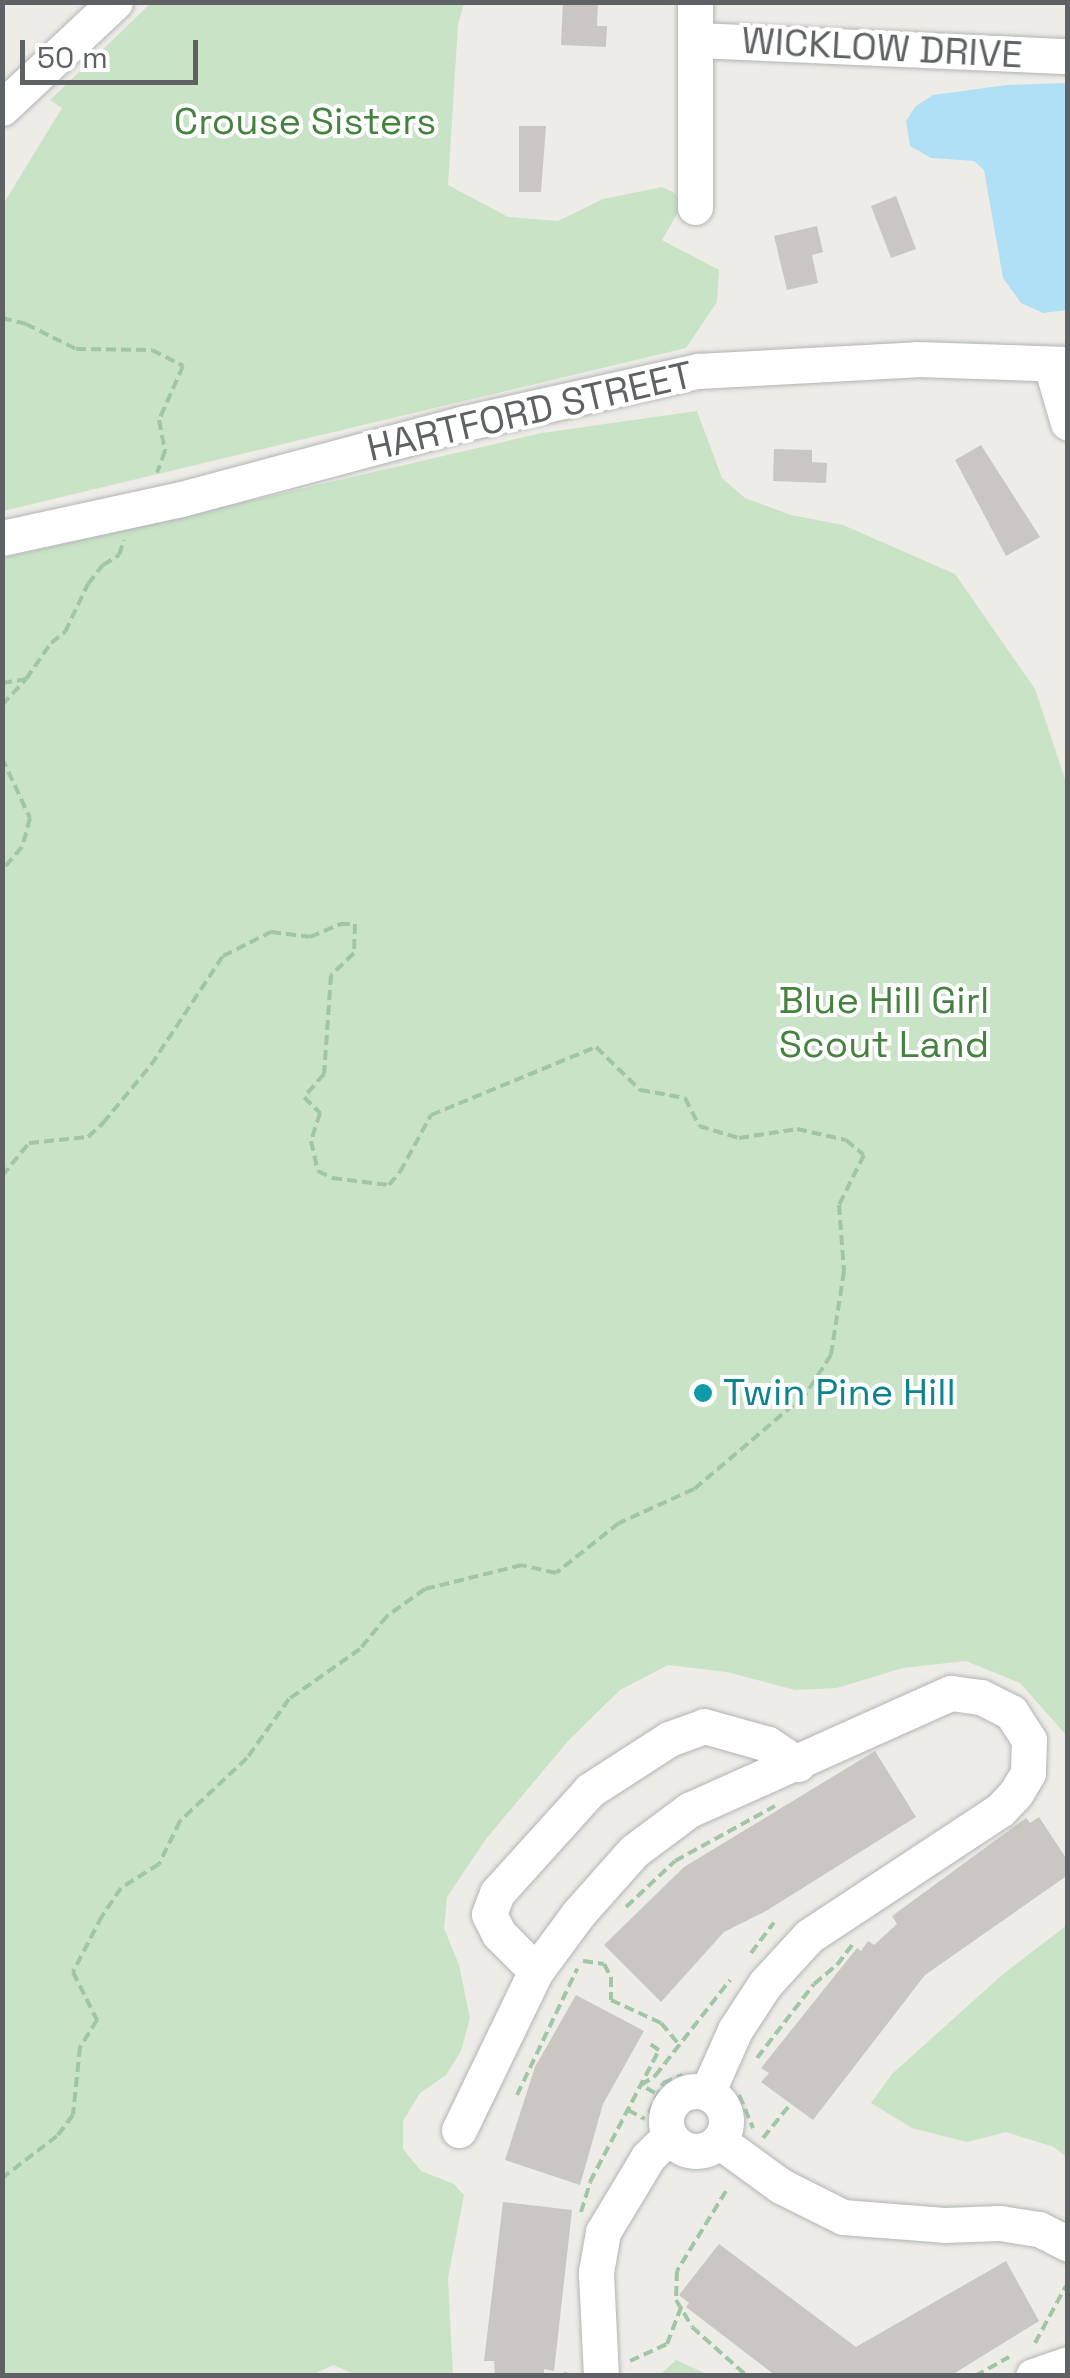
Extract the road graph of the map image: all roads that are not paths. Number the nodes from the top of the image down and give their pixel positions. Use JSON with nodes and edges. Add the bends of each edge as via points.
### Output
{"nodes":[{"id":1,"x":115,"y":2,"type":"edge"},
{"id":2,"x":695,"y":2,"type":"edge"},
{"id":3,"x":696,"y":40,"type":"junction"},
{"id":4,"x":1068,"y":56,"type":"edge"},
{"id":5,"x":2,"y":108,"type":"edge"},
{"id":6,"x":695,"y":207,"type":"dead end"},
{"id":7,"x":1059,"y":365,"type":"edge"},
{"id":8,"x":1068,"y":423,"type":"edge"},
{"id":9,"x":2,"y":538,"type":"edge"},
{"id":10,"x":798,"y":1764,"type":"junction"},
{"id":11,"x":536,"y":1971,"type":"junction"},
{"id":12,"x":711,"y":2082,"type":"junction"},
{"id":13,"x":460,"y":2130,"type":"dead end"},
{"id":14,"x":670,"y":2136,"type":"junction"},
{"id":15,"x":719,"y":2141,"type":"junction"},
{"id":16,"x":1068,"y":2244,"type":"edge"},
{"id":17,"x":1068,"y":2364,"type":"edge"},
{"id":18,"x":608,"y":2371,"type":"edge"},
{"id":19,"x":1033,"y":2376,"type":"edge"}],
"edges":[{"from":1,"to":5,"type":"street"},
{"from":2,"to":3,"type":"street"},
{"from":3,"to":4,"type":"street","name":"WICKLOW DRIVE"},
{"from":3,"to":6,"type":"street"},
{"from":7,"to":8,"type":"street"},
{"from":7,"to":9,"type":"street","name":"HARTFORD STREET","via":[[917,359],[698,370]]},
{"from":10,"to":11,"type":"street","via":[[689,1810],[634,1851]]},
{"from":10,"to":11,"type":"street","via":[[768,1744],[704,1726],[669,1739],[590,1790],[497,1893],[489,1914],[499,1934]]},
{"from":10,"to":12,"type":"street","via":[[951,1693],[980,1696],[1010,1712],[1029,1740],[1028,1773],[1000,1810],[810,1936],[765,1984]]},
{"from":11,"to":13,"type":"street"},
{"from":12,"to":14,"type":"street","via":[[670,2105]]},
{"from":12,"to":15,"type":"street","via":[[726,2114]]},
{"from":14,"to":15,"type":"street","via":[[699,2151]]},
{"from":14,"to":18,"type":"street","via":[[648,2158],[603,2232],[596,2272]]},
{"from":15,"to":16,"type":"street","via":[[780,2186],[843,2217],[1000,2223],[1040,2230]]},
{"from":17,"to":19,"type":"street"}]}
